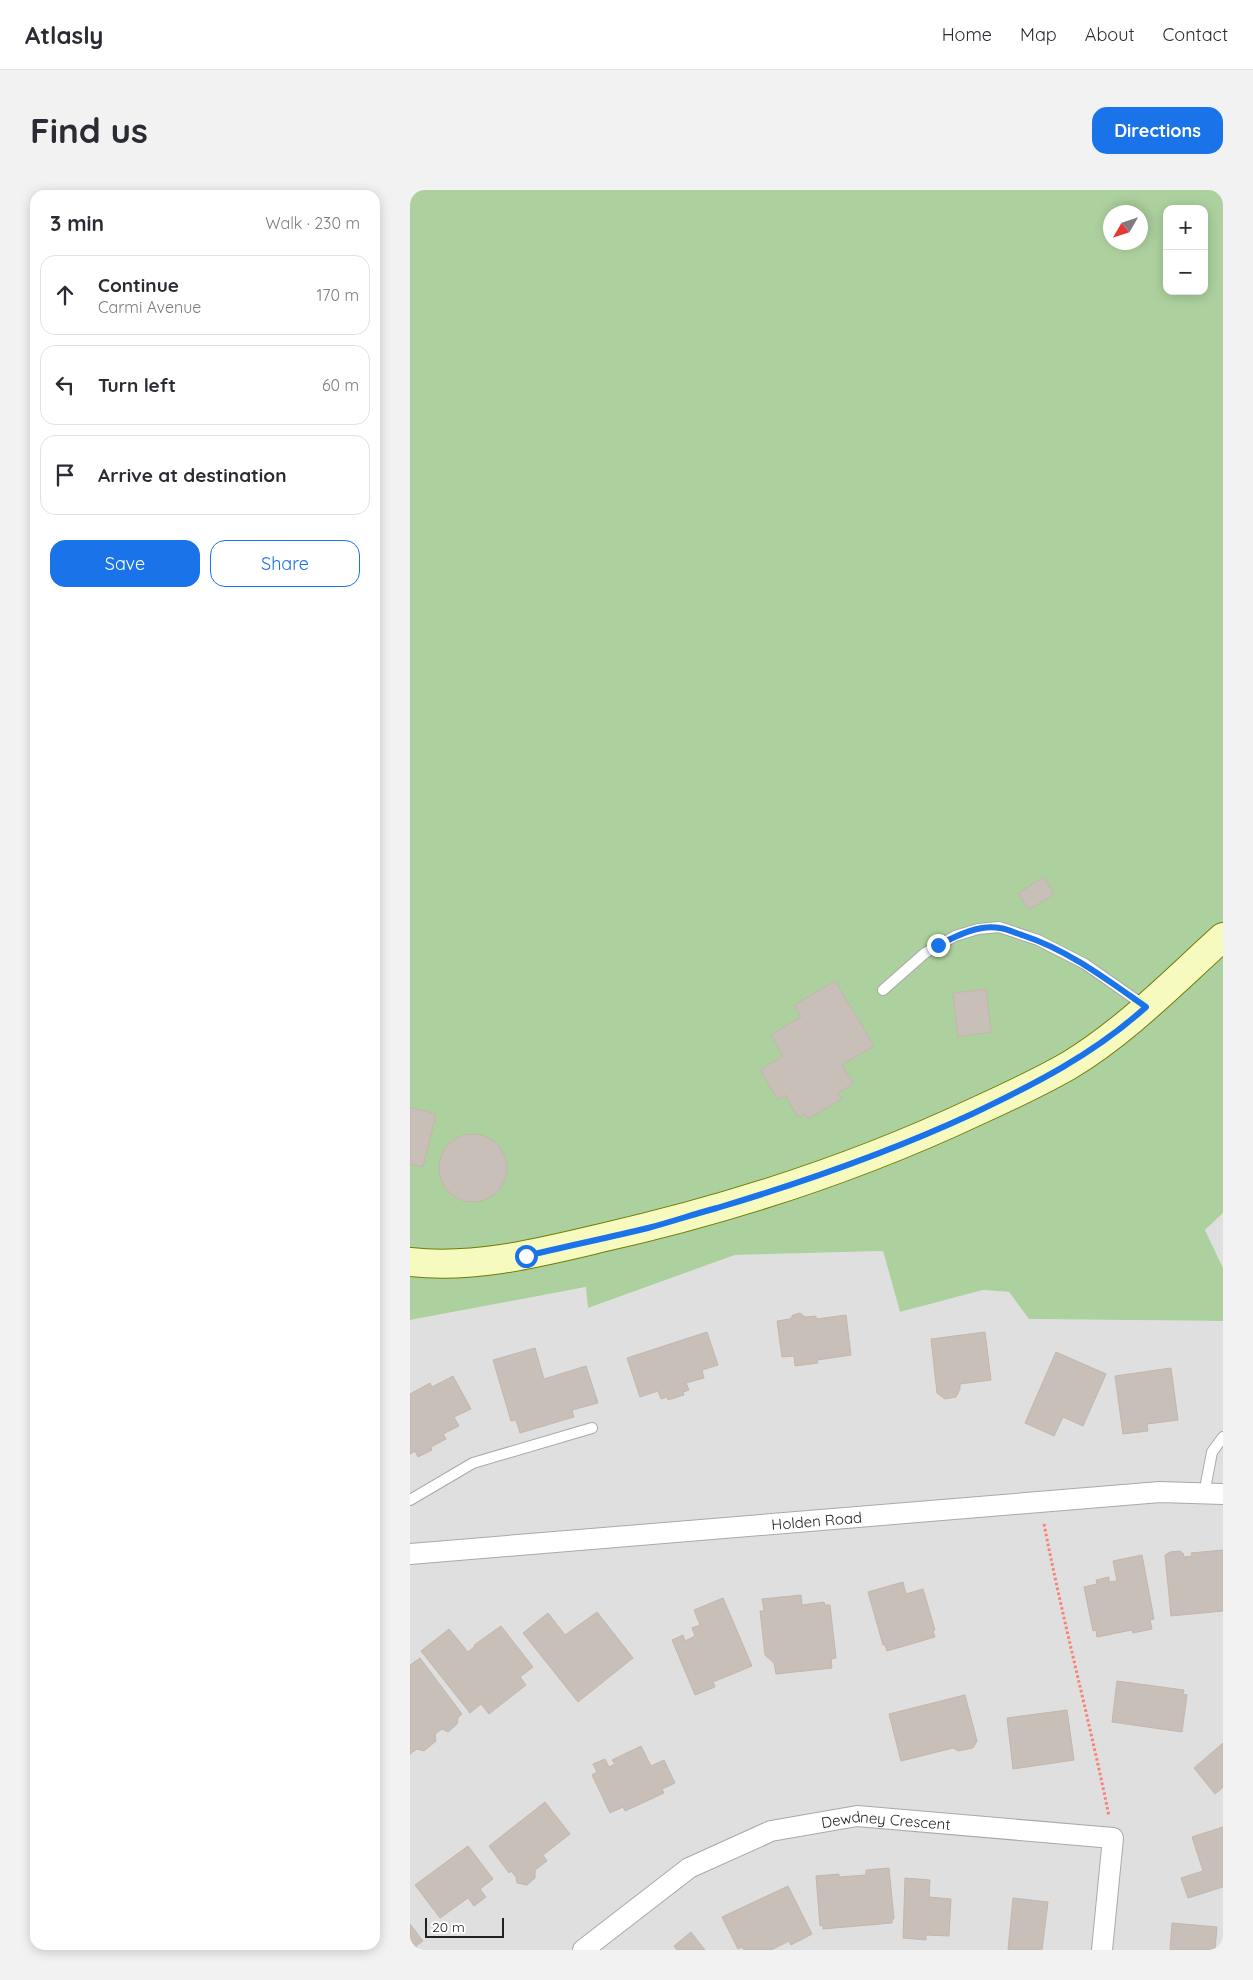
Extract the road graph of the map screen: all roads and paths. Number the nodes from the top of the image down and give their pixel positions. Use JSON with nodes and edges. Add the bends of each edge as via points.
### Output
{"nodes":[{"id":1,"x":1223,"y":936,"type":"edge"},
{"id":2,"x":883,"y":990,"type":"dead end"},
{"id":3,"x":1146,"y":1007,"type":"junction"},
{"id":4,"x":410,"y":1262,"type":"edge"},
{"id":5,"x":592,"y":1428,"type":"dead end"},
{"id":6,"x":1223,"y":1436,"type":"edge"},
{"id":7,"x":1213,"y":1494,"type":"edge"},
{"id":8,"x":410,"y":1500,"type":"edge"},
{"id":9,"x":1040,"y":1502,"type":"junction"},
{"id":10,"x":412,"y":1557,"type":"edge"},
{"id":11,"x":1113,"y":1838,"type":"junction"},
{"id":12,"x":583,"y":1950,"type":"edge"},
{"id":13,"x":1102,"y":1950,"type":"edge"}],
"edges":[{"from":1,"to":3,"type":"street"},
{"from":2,"to":3,"type":"lane","via":[[925,953],[955,936],[1000,927],[1038,940],[1085,964]]},
{"from":3,"to":4,"type":"street","via":[[1068,1066],[951,1124],[860,1161],[650,1227],[526,1256],[476,1263]]},
{"from":5,"to":8,"type":"lane","via":[[473,1463]]},
{"from":6,"to":7,"type":"lane","via":[[1212,1452]]},
{"from":7,"to":9,"type":"street","name":"Holden Road","via":[[1160,1492]]},
{"from":9,"to":10,"type":"street","name":"Holden Road"},
{"from":9,"to":11,"type":"path","via":[[1055,1584]]},
{"from":11,"to":12,"type":"street","name":"Dewdney Crescent","via":[[857,1816],[771,1832],[689,1868]]},
{"from":11,"to":13,"type":"street"}]}
